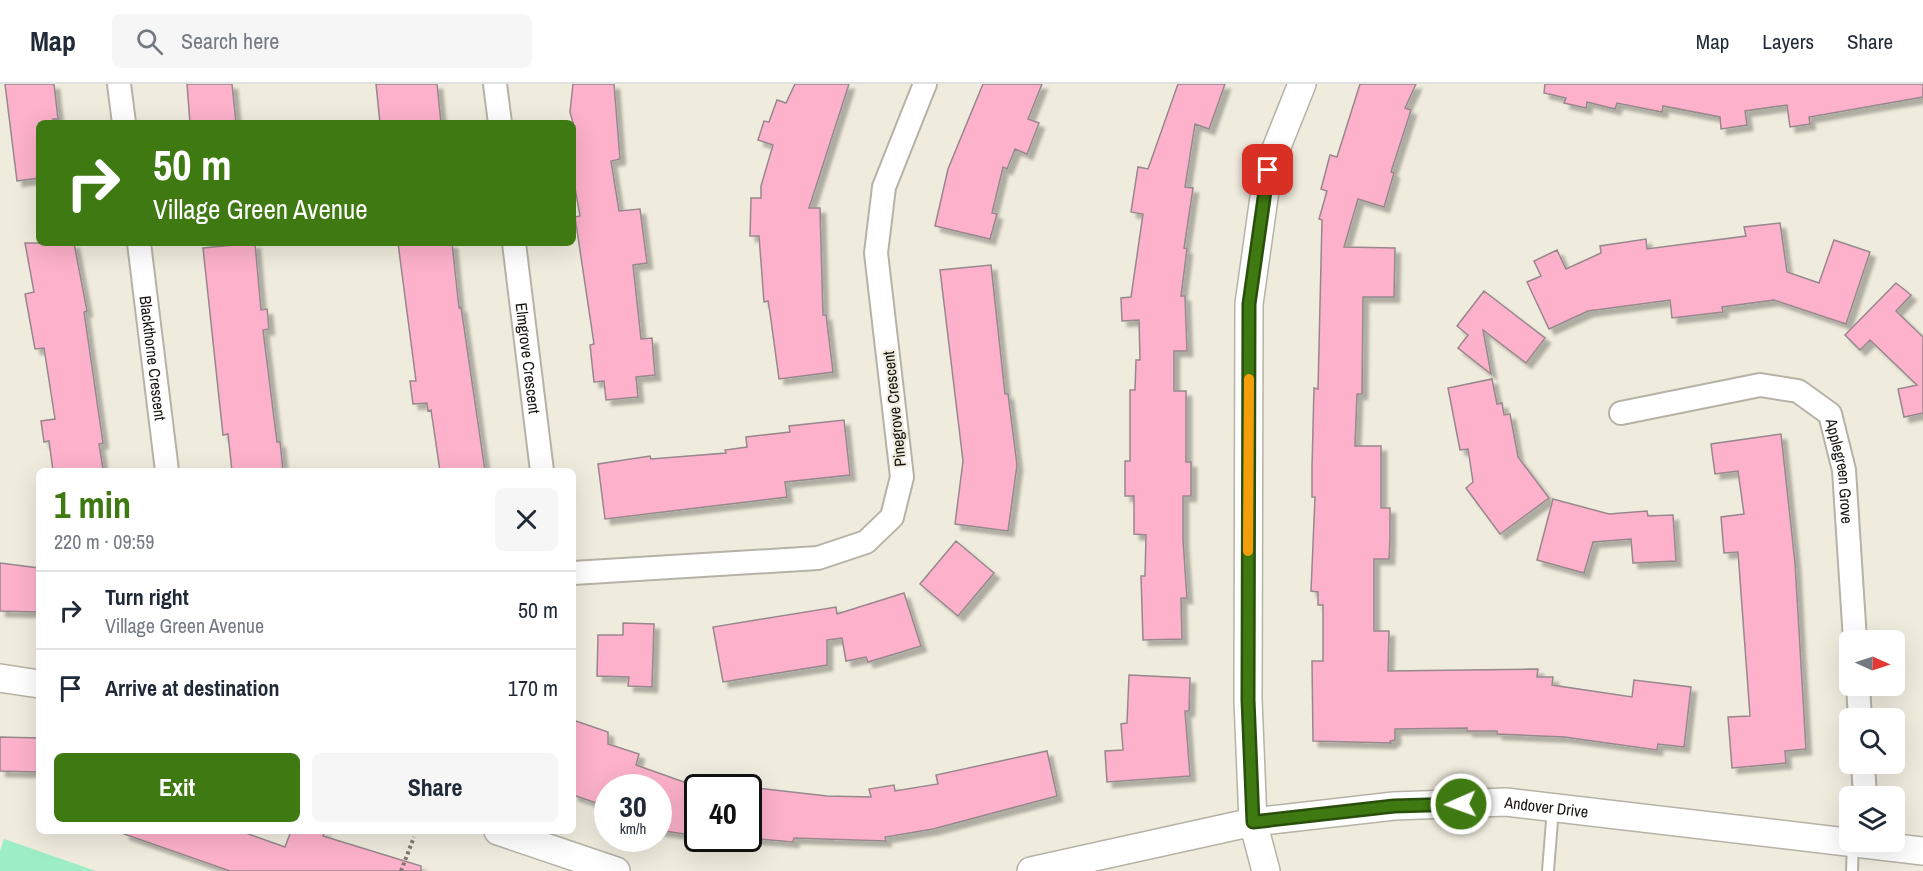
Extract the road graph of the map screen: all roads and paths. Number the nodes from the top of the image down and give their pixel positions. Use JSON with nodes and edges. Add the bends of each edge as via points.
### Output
{"nodes":[{"id":1,"x":119,"y":84,"type":"edge"},
{"id":2,"x":495,"y":84,"type":"edge"},
{"id":3,"x":925,"y":84,"type":"edge"},
{"id":4,"x":1302,"y":84,"type":"edge"},
{"id":5,"x":124,"y":120,"type":"edge"},
{"id":6,"x":500,"y":120,"type":"edge"},
{"id":7,"x":139,"y":246,"type":"edge"},
{"id":8,"x":514,"y":246,"type":"edge"},
{"id":9,"x":1621,"y":413,"type":"dead end"},
{"id":10,"x":167,"y":468,"type":"edge"},
{"id":11,"x":542,"y":468,"type":"edge"},
{"id":12,"x":576,"y":573,"type":"edge"},
{"id":13,"x":1854,"y":630,"type":"edge"},
{"id":14,"x":0,"y":678,"type":"edge"},
{"id":15,"x":36,"y":684,"type":"edge"},
{"id":16,"x":1553,"y":808,"type":"junction"},
{"id":17,"x":1253,"y":822,"type":"junction"},
{"id":18,"x":507,"y":834,"type":"edge"},
{"id":19,"x":414,"y":837,"type":"dead end"},
{"id":20,"x":1839,"y":840,"type":"edge"},
{"id":21,"x":1905,"y":849,"type":"edge"},
{"id":22,"x":1923,"y":851,"type":"edge"},
{"id":23,"x":1859,"y":852,"type":"edge"},
{"id":24,"x":400,"y":871,"type":"edge"},
{"id":25,"x":616,"y":871,"type":"edge"},
{"id":26,"x":1031,"y":871,"type":"edge"},
{"id":27,"x":1266,"y":871,"type":"edge"},
{"id":28,"x":1548,"y":871,"type":"edge"},
{"id":29,"x":1852,"y":871,"type":"edge"}],
"edges":[{"from":1,"to":5,"type":"street"},
{"from":2,"to":6,"type":"street"},
{"from":3,"to":12,"type":"street","name":"Pinegrove Crescent","via":[[884,187],[876,253],[902,477],[892,517],[866,542],[818,558]]},
{"from":4,"to":17,"type":"street","via":[[1268,170],[1249,304],[1248,700]]},
{"from":7,"to":10,"type":"street","name":"Blackthorne Crescent"},
{"from":8,"to":11,"type":"street","name":"Elmgrove Crescent"},
{"from":9,"to":13,"type":"street","name":"Applegreen Grove","via":[[1760,385],[1797,391],[1830,414],[1844,470]]},
{"from":14,"to":15,"type":"street"},
{"from":16,"to":17,"type":"street","name":"Andover Drive","via":[[1506,802],[1394,806]]},
{"from":16,"to":20,"type":"street","name":"Andover Drive"},
{"from":16,"to":28,"type":"lane"},
{"from":17,"to":26,"type":"street","name":"Andover Drive"},
{"from":17,"to":27,"type":"street"},
{"from":18,"to":25,"type":"street"},
{"from":19,"to":24,"type":"path"},
{"from":21,"to":22,"type":"street","name":"Andover Drive"},
{"from":23,"to":29,"type":"lane"}]}
